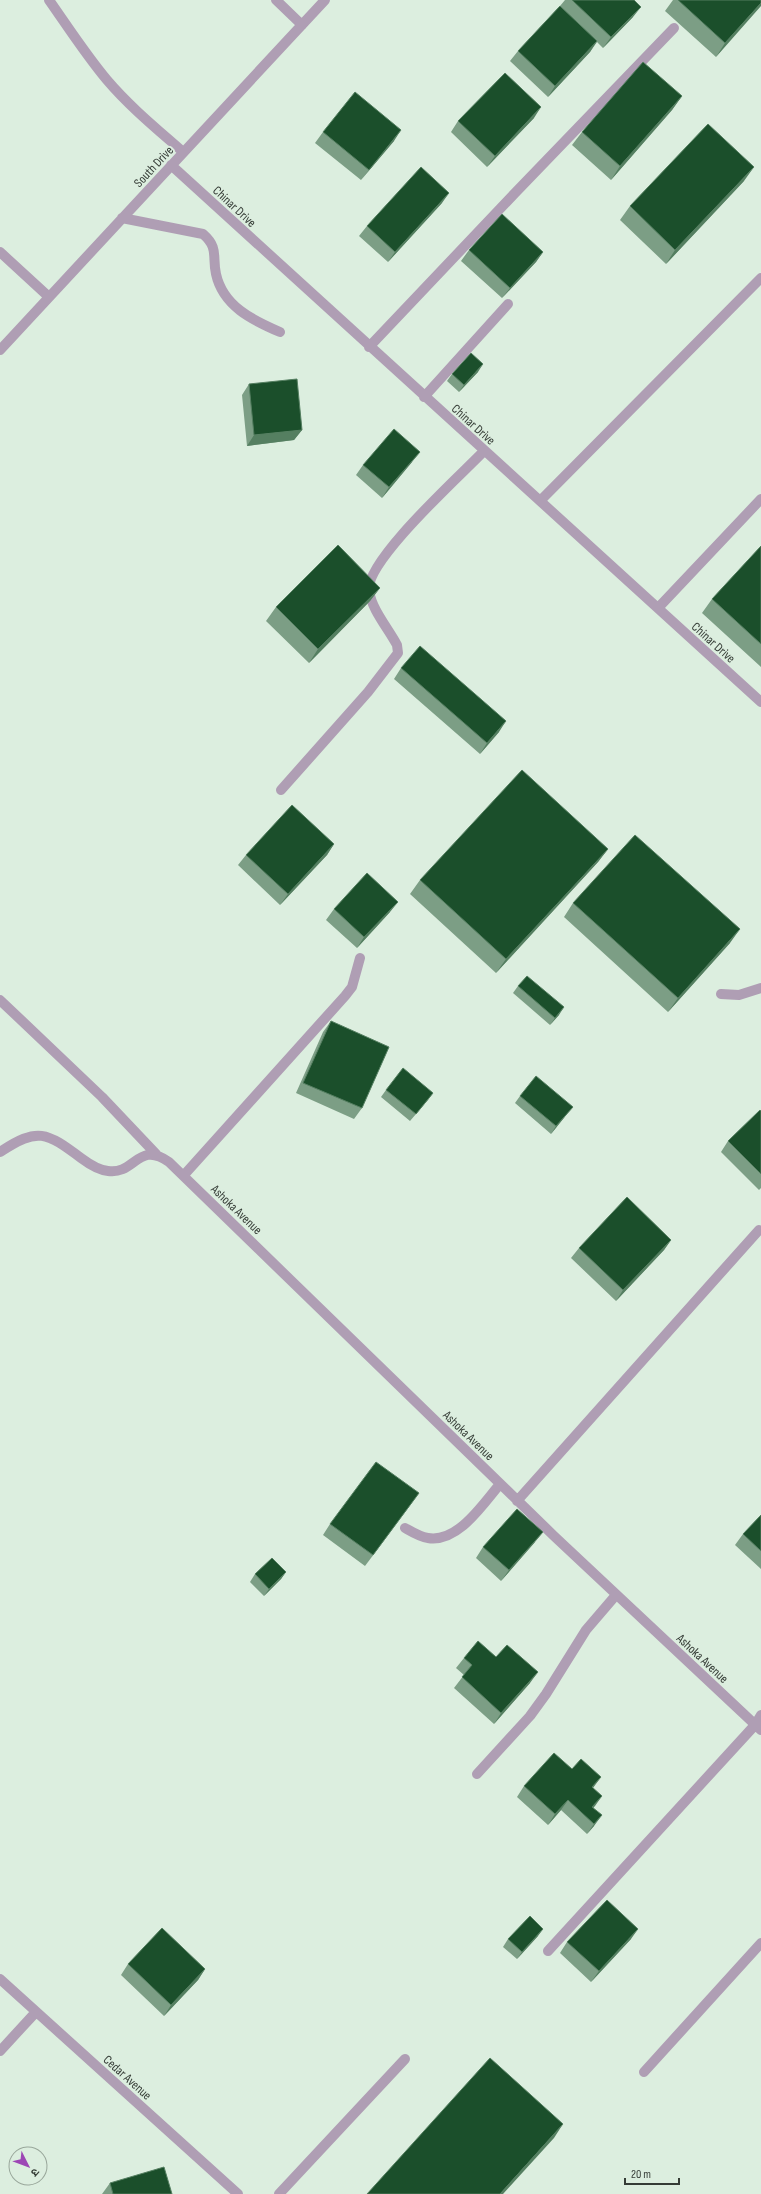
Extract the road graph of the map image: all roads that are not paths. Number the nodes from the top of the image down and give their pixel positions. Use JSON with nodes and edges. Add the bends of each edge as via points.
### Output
{"nodes":[{"id":1,"x":49,"y":0,"type":"edge"},
{"id":2,"x":276,"y":0,"type":"edge"},
{"id":3,"x":325,"y":0,"type":"edge"},
{"id":4,"x":302,"y":25,"type":"junction"},
{"id":5,"x":674,"y":28,"type":"dead end"},
{"id":6,"x":183,"y":152,"type":"junction"},
{"id":7,"x":171,"y":165,"type":"junction"},
{"id":8,"x":122,"y":218,"type":"junction"},
{"id":9,"x":0,"y":252,"type":"edge"},
{"id":10,"x":761,"y":278,"type":"edge"},
{"id":11,"x":49,"y":297,"type":"junction"},
{"id":12,"x":508,"y":304,"type":"dead end"},
{"id":13,"x":280,"y":332,"type":"dead end"},
{"id":14,"x":369,"y":347,"type":"junction"},
{"id":15,"x":0,"y":350,"type":"edge"},
{"id":16,"x":424,"y":397,"type":"junction"},
{"id":17,"x":484,"y":451,"type":"junction"},
{"id":18,"x":761,"y":499,"type":"edge"},
{"id":19,"x":540,"y":501,"type":"junction"},
{"id":20,"x":658,"y":608,"type":"junction"},
{"id":21,"x":761,"y":702,"type":"edge"},
{"id":22,"x":282,"y":790,"type":"dead end"},
{"id":23,"x":360,"y":958,"type":"dead end"},
{"id":24,"x":761,"y":988,"type":"edge"},
{"id":25,"x":721,"y":994,"type":"dead end"},
{"id":26,"x":0,"y":1000,"type":"edge"},
{"id":27,"x":0,"y":1152,"type":"edge"},
{"id":28,"x":158,"y":1155,"type":"junction"},
{"id":29,"x":184,"y":1176,"type":"junction"},
{"id":30,"x":759,"y":1230,"type":"dead end"},
{"id":31,"x":500,"y":1484,"type":"junction"},
{"id":32,"x":517,"y":1500,"type":"junction"},
{"id":33,"x":405,"y":1528,"type":"dead end"},
{"id":34,"x":616,"y":1595,"type":"junction"},
{"id":35,"x":761,"y":1715,"type":"edge"},
{"id":36,"x":758,"y":1727,"type":"edge"},
{"id":37,"x":477,"y":1774,"type":"dead end"},
{"id":38,"x":761,"y":1943,"type":"edge"},
{"id":39,"x":548,"y":1951,"type":"dead end"},
{"id":40,"x":0,"y":1980,"type":"edge"},
{"id":41,"x":36,"y":2012,"type":"junction"},
{"id":42,"x":0,"y":2051,"type":"edge"},
{"id":43,"x":405,"y":2059,"type":"dead end"},
{"id":44,"x":644,"y":2072,"type":"dead end"},
{"id":45,"x":238,"y":2194,"type":"edge"},
{"id":46,"x":279,"y":2194,"type":"edge"}],
"edges":[{"from":1,"to":6,"type":"street","via":[[108,81],[144,118]]},
{"from":2,"to":4,"type":"street"},
{"from":3,"to":4,"type":"street","name":"South Drive"},
{"from":4,"to":6,"type":"street","name":"South Drive"},
{"from":5,"to":14,"type":"street"},
{"from":6,"to":7,"type":"street","name":"South Drive"},
{"from":7,"to":8,"type":"street","name":"South Drive"},
{"from":7,"to":14,"type":"street","name":"Chinar Drive"},
{"from":8,"to":11,"type":"street","name":"South Drive"},
{"from":8,"to":13,"type":"street","via":[[204,234],[212,241],[216,273],[228,299],[254,321]]},
{"from":9,"to":11,"type":"street"},
{"from":10,"to":19,"type":"street"},
{"from":11,"to":15,"type":"street","name":"South Drive"},
{"from":12,"to":16,"type":"street"},
{"from":14,"to":16,"type":"street","name":"Chinar Drive"},
{"from":16,"to":17,"type":"street","name":"Chinar Drive"},
{"from":17,"to":19,"type":"street","name":"Chinar Drive"},
{"from":17,"to":22,"type":"street","via":[[411,525],[373,572],[368,590],[374,606],[397,646],[398,653],[368,692]]},
{"from":18,"to":20,"type":"street"},
{"from":19,"to":20,"type":"street","name":"Chinar Drive"},
{"from":20,"to":21,"type":"street","name":"Chinar Drive"},
{"from":23,"to":29,"type":"street","via":[[352,987],[345,996]]},
{"from":24,"to":25,"type":"street","via":[[739,995]]},
{"from":26,"to":28,"type":"street","name":"Ashoka Avenue","via":[[102,1097]]},
{"from":27,"to":28,"type":"street","via":[[19,1140],[47,1136],[87,1163],[108,1171],[123,1169],[142,1156]]},
{"from":28,"to":29,"type":"street","name":"Ashoka Avenue"},
{"from":29,"to":31,"type":"street","name":"Ashoka Avenue"},
{"from":30,"to":32,"type":"street"},
{"from":31,"to":32,"type":"street","name":"Ashoka Avenue"},
{"from":31,"to":33,"type":"street","via":[[465,1523],[444,1538],[428,1538]]},
{"from":32,"to":34,"type":"street","name":"Ashoka Avenue"},
{"from":34,"to":36,"type":"street","name":"Ashoka Avenue"},
{"from":34,"to":37,"type":"street","via":[[586,1630],[530,1716]]},
{"from":35,"to":36,"type":"street"},
{"from":36,"to":39,"type":"street"},
{"from":38,"to":44,"type":"street"},
{"from":40,"to":41,"type":"street","name":"Cedar Avenue"},
{"from":41,"to":42,"type":"street"},
{"from":41,"to":45,"type":"street","name":"Cedar Avenue"},
{"from":43,"to":46,"type":"street"}]}
